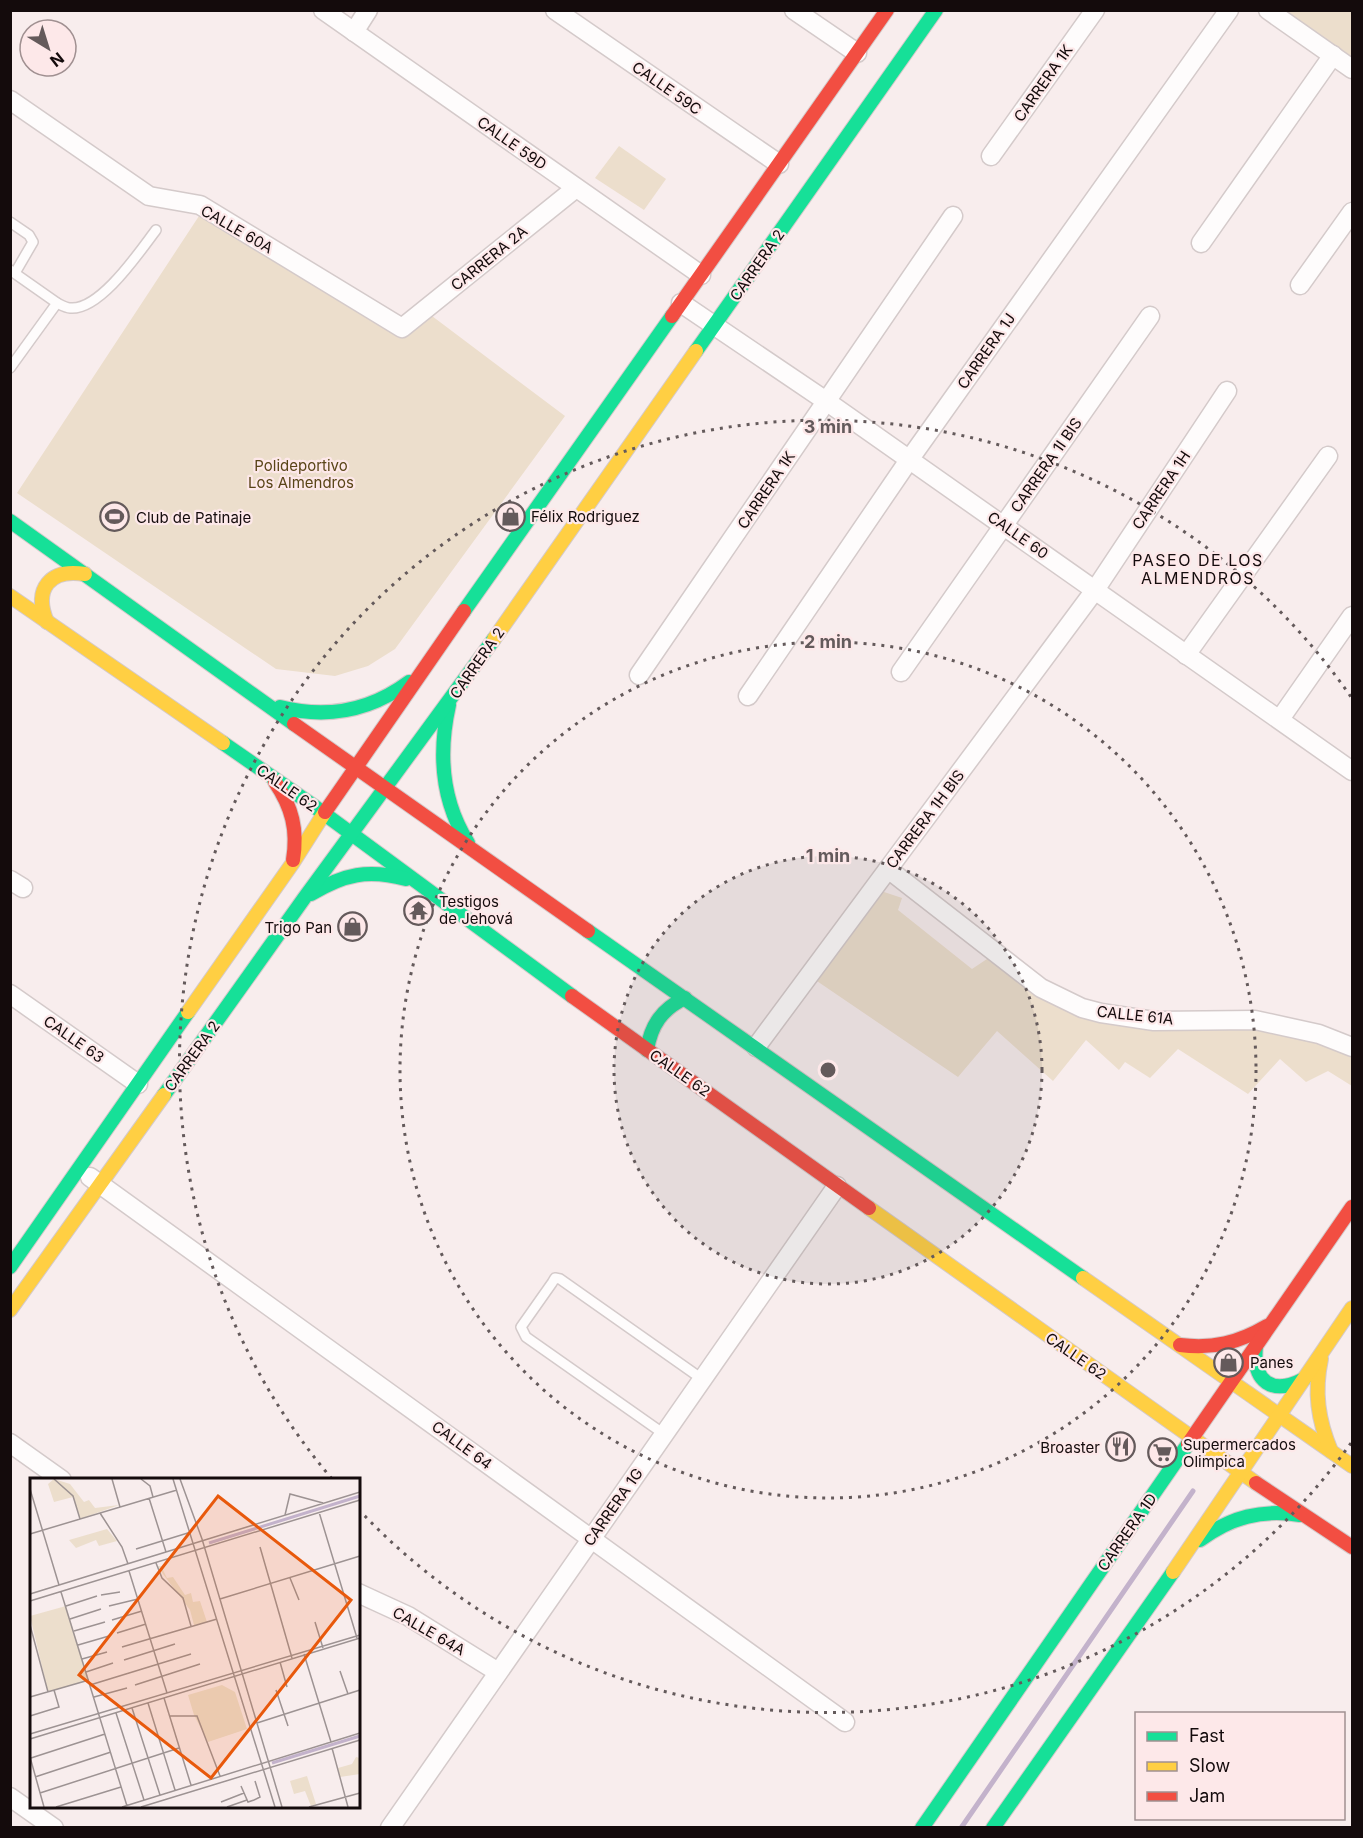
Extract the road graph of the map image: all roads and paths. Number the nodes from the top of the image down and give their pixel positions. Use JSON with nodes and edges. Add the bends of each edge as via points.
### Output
{"nodes":[{"id":1,"x":323,"y":10,"type":"edge"},
{"id":2,"x":368,"y":10,"type":"edge"},
{"id":3,"x":555,"y":10,"type":"edge"},
{"id":4,"x":794,"y":10,"type":"edge"},
{"id":5,"x":887,"y":10,"type":"edge"},
{"id":6,"x":936,"y":10,"type":"edge"},
{"id":7,"x":1095,"y":10,"type":"edge"},
{"id":8,"x":1229,"y":10,"type":"edge"},
{"id":9,"x":1274,"y":12,"type":"edge"},
{"id":10,"x":354,"y":32,"type":"junction"},
{"id":11,"x":857,"y":53,"type":"junction"},
{"id":12,"x":1333,"y":55,"type":"junction"},
{"id":13,"x":1353,"y":69,"type":"edge"},
{"id":14,"x":10,"y":100,"type":"edge"},
{"id":15,"x":992,"y":156,"type":"dead end"},
{"id":16,"x":778,"y":164,"type":"junction"},
{"id":17,"x":576,"y":188,"type":"junction"},
{"id":18,"x":1353,"y":212,"type":"edge"},
{"id":19,"x":953,"y":216,"type":"dead end"},
{"id":20,"x":10,"y":222,"type":"edge"},
{"id":21,"x":156,"y":230,"type":"dead end"},
{"id":22,"x":1201,"y":243,"type":"dead end"},
{"id":23,"x":13,"y":272,"type":"edge"},
{"id":24,"x":701,"y":275,"type":"junction"},
{"id":25,"x":1300,"y":285,"type":"dead end"},
{"id":26,"x":57,"y":303,"type":"junction"},
{"id":27,"x":681,"y":303,"type":"junction"},
{"id":28,"x":1150,"y":316,"type":"dead end"},
{"id":29,"x":714,"y":326,"type":"junction"},
{"id":30,"x":402,"y":328,"type":"joint"},
{"id":31,"x":10,"y":368,"type":"edge"},
{"id":32,"x":1227,"y":391,"type":"dead end"},
{"id":33,"x":826,"y":401,"type":"junction"},
{"id":34,"x":1328,"y":456,"type":"dead end"},
{"id":35,"x":909,"y":460,"type":"junction"},
{"id":36,"x":10,"y":521,"type":"edge"},
{"id":37,"x":1004,"y":525,"type":"junction"},
{"id":38,"x":85,"y":574,"type":"junction"},
{"id":39,"x":1095,"y":590,"type":"junction"},
{"id":40,"x":10,"y":596,"type":"edge"},
{"id":41,"x":1353,"y":616,"type":"edge"},
{"id":42,"x":47,"y":622,"type":"junction"},
{"id":43,"x":1186,"y":656,"type":"junction"},
{"id":44,"x":901,"y":672,"type":"dead end"},
{"id":45,"x":420,"y":673,"type":"junction"},
{"id":46,"x":639,"y":675,"type":"dead end"},
{"id":47,"x":748,"y":696,"type":"dead end"},
{"id":48,"x":451,"y":699,"type":"junction"},
{"id":49,"x":269,"y":704,"type":"junction"},
{"id":50,"x":1280,"y":719,"type":"junction"},
{"id":51,"x":356,"y":767,"type":"junction"},
{"id":52,"x":1353,"y":771,"type":"edge"},
{"id":53,"x":268,"y":775,"type":"junction"},
{"id":54,"x":385,"y":788,"type":"junction"},
{"id":55,"x":324,"y":814,"type":"junction"},
{"id":56,"x":351,"y":834,"type":"junction"},
{"id":57,"x":472,"y":848,"type":"junction"},
{"id":58,"x":292,"y":864,"type":"junction"},
{"id":59,"x":888,"y":869,"type":"junction"},
{"id":60,"x":423,"y":888,"type":"junction"},
{"id":61,"x":305,"y":897,"type":"junction"},
{"id":62,"x":10,"y":994,"type":"edge"},
{"id":63,"x":685,"y":998,"type":"junction"},
{"id":64,"x":756,"y":1047,"type":"junction"},
{"id":65,"x":1353,"y":1047,"type":"edge"},
{"id":66,"x":647,"y":1050,"type":"junction"},
{"id":67,"x":138,"y":1084,"type":"junction"},
{"id":68,"x":79,"y":1168,"type":"junction"},
{"id":69,"x":100,"y":1184,"type":"junction"},
{"id":70,"x":837,"y":1186,"type":"junction"},
{"id":71,"x":1353,"y":1207,"type":"edge"},
{"id":72,"x":16,"y":1246,"type":"edge"},
{"id":73,"x":43,"y":1264,"type":"junction"},
{"id":74,"x":10,"y":1267,"type":"edge"},
{"id":75,"x":1353,"y":1308,"type":"edge"},
{"id":76,"x":10,"y":1310,"type":"edge"},
{"id":77,"x":1272,"y":1322,"type":"junction"},
{"id":78,"x":1180,"y":1345,"type":"junction"},
{"id":79,"x":1256,"y":1346,"type":"junction"},
{"id":80,"x":1324,"y":1350,"type":"junction"},
{"id":81,"x":702,"y":1379,"type":"junction"},
{"id":82,"x":1304,"y":1379,"type":"junction"},
{"id":83,"x":1232,"y":1381,"type":"junction"},
{"id":84,"x":1150,"y":1409,"type":"junction"},
{"id":85,"x":1279,"y":1414,"type":"junction"},
{"id":86,"x":1161,"y":1430,"type":"dead end"},
{"id":87,"x":664,"y":1434,"type":"junction"},
{"id":88,"x":1192,"y":1438,"type":"junction"},
{"id":89,"x":10,"y":1443,"type":"edge"},
{"id":90,"x":1331,"y":1451,"type":"junction"},
{"id":91,"x":1165,"y":1455,"type":"dead end"},
{"id":92,"x":1353,"y":1466,"type":"edge"},
{"id":93,"x":1240,"y":1472,"type":"junction"},
{"id":94,"x":62,"y":1478,"type":"edge"},
{"id":95,"x":1163,"y":1480,"type":"junction"},
{"id":96,"x":1304,"y":1516,"type":"junction"},
{"id":97,"x":591,"y":1539,"type":"junction"},
{"id":98,"x":1353,"y":1546,"type":"edge"},
{"id":99,"x":1190,"y":1548,"type":"junction"},
{"id":100,"x":360,"y":1594,"type":"edge"},
{"id":101,"x":498,"y":1672,"type":"junction"},
{"id":102,"x":845,"y":1722,"type":"dead end"},
{"id":103,"x":10,"y":1797,"type":"edge"},
{"id":104,"x":54,"y":1827,"type":"edge"},
{"id":105,"x":390,"y":1827,"type":"edge"},
{"id":106,"x":922,"y":1827,"type":"edge"},
{"id":107,"x":993,"y":1827,"type":"edge"}],
"edges":[{"from":1,"to":10,"type":"street","name":"CALLE 59D"},
{"from":2,"to":10,"type":"street"},
{"from":3,"to":16,"type":"street","name":"CALLE 59C"},
{"from":4,"to":11,"type":"street"},
{"from":5,"to":11,"type":"street","name":"CARRERA 2"},
{"from":6,"to":29,"type":"street","name":"CARRERA 2"},
{"from":7,"to":15,"type":"street","name":"CARRERA 1K"},
{"from":8,"to":35,"type":"street","name":"CARRERA 1J"},
{"from":9,"to":12,"type":"street"},
{"from":10,"to":17,"type":"street","name":"CALLE 59D"},
{"from":11,"to":16,"type":"street","name":"CARRERA 2"},
{"from":12,"to":13,"type":"street"},
{"from":12,"to":22,"type":"street"},
{"from":14,"to":30,"type":"street","name":"CALLE 60A","via":[[149,196],[200,205]]},
{"from":16,"to":24,"type":"street","name":"CARRERA 2"},
{"from":17,"to":24,"type":"street","name":"CALLE 59D"},
{"from":17,"to":30,"type":"street","name":"CARRERA 2A"},
{"from":18,"to":25,"type":"street"},
{"from":19,"to":33,"type":"street","name":"CARRERA 1K"},
{"from":20,"to":23,"type":"lane","via":[[33,242]]},
{"from":21,"to":26,"type":"lane","via":[[122,276],[97,298],[69,309]]},
{"from":23,"to":26,"type":"lane"},
{"from":24,"to":27,"type":"street","name":"CARRERA 2"},
{"from":26,"to":31,"type":"lane"},
{"from":27,"to":29,"type":"street","name":"CALLE 60"},
{"from":27,"to":45,"type":"street","name":"CARRERA 2","via":[[566,475]]},
{"from":28,"to":37,"type":"street","name":"CARRERA 1I BIS"},
{"from":29,"to":33,"type":"street","name":"CALLE 60"},
{"from":29,"to":48,"type":"street","name":"CARRERA 2","via":[[591,491]]},
{"from":32,"to":39,"type":"street","name":"CARRERA 1H"},
{"from":33,"to":35,"type":"street","name":"CALLE 60"},
{"from":33,"to":46,"type":"street","name":"CARRERA 1K"},
{"from":34,"to":43,"type":"street"},
{"from":35,"to":37,"type":"street","name":"CALLE 60"},
{"from":35,"to":47,"type":"street","name":"CARRERA 1J"},
{"from":36,"to":38,"type":"street"},
{"from":37,"to":39,"type":"street","name":"CALLE 60"},
{"from":37,"to":44,"type":"street","name":"CARRERA 1I BIS"},
{"from":38,"to":42,"type":"street","via":[[69,571],[48,583],[41,598]]},
{"from":38,"to":49,"type":"street"},
{"from":39,"to":43,"type":"street","name":"CALLE 60"},
{"from":39,"to":59,"type":"street","name":"CARRERA 1H BIS"},
{"from":40,"to":42,"type":"street","name":"CALLE 62"},
{"from":41,"to":50,"type":"street"},
{"from":42,"to":53,"type":"street","name":"CALLE 62"},
{"from":43,"to":50,"type":"street","name":"CALLE 60"},
{"from":45,"to":49,"type":"street","via":[[383,699],[338,713],[315,714]]},
{"from":45,"to":51,"type":"street","name":"CARRERA 2"},
{"from":48,"to":54,"type":"street","name":"CARRERA 2"},
{"from":48,"to":57,"type":"street","via":[[443,738],[444,777],[453,815]]},
{"from":49,"to":51,"type":"street"},
{"from":50,"to":52,"type":"street","name":"CALLE 60"},
{"from":51,"to":54,"type":"street"},
{"from":51,"to":55,"type":"street","name":"CARRERA 2"},
{"from":53,"to":55,"type":"street","name":"CALLE 62"},
{"from":53,"to":58,"type":"street","via":[[288,800],[295,821]]},
{"from":54,"to":56,"type":"street","name":"CARRERA 2"},
{"from":54,"to":57,"type":"street"},
{"from":55,"to":56,"type":"street","name":"CALLE 62"},
{"from":55,"to":58,"type":"street","name":"CARRERA 2"},
{"from":56,"to":60,"type":"street","name":"CALLE 62"},
{"from":56,"to":61,"type":"street","name":"CARRERA 2"},
{"from":57,"to":63,"type":"street"},
{"from":58,"to":67,"type":"street","name":"CARRERA 2"},
{"from":59,"to":64,"type":"street","name":"CARRERA 1H BIS"},
{"from":59,"to":65,"type":"street","name":"CALLE 61A","via":[[1041,988],[1082,1008],[1154,1020],[1255,1020],[1319,1034]]},
{"from":60,"to":61,"type":"street","via":[[390,874],[372,872],[337,879]]},
{"from":60,"to":66,"type":"street","name":"CALLE 62"},
{"from":61,"to":69,"type":"street","name":"CARRERA 2"},
{"from":62,"to":67,"type":"street","name":"CALLE 63"},
{"from":63,"to":64,"type":"street"},
{"from":63,"to":66,"type":"street","via":[[658,1017]]},
{"from":64,"to":78,"type":"street"},
{"from":66,"to":70,"type":"street","name":"CALLE 62"},
{"from":67,"to":68,"type":"street","name":"CARRERA 2"},
{"from":68,"to":69,"type":"street","name":"CALLE 64"},
{"from":68,"to":72,"type":"street","name":"CARRERA 2"},
{"from":69,"to":73,"type":"street","name":"CARRERA 2"},
{"from":69,"to":97,"type":"street","name":"CALLE 64"},
{"from":70,"to":81,"type":"street","name":"CARRERA 1G"},
{"from":70,"to":84,"type":"street","name":"CALLE 62"},
{"from":71,"to":77,"type":"street","name":"CARRERA 1D"},
{"from":72,"to":73,"type":"street"},
{"from":72,"to":74,"type":"street","name":"CARRERA 2"},
{"from":73,"to":76,"type":"street","name":"CARRERA 2"},
{"from":75,"to":80,"type":"street"},
{"from":77,"to":78,"type":"street","via":[[1228,1346]]},
{"from":77,"to":79,"type":"street","name":"CARRERA 1D"},
{"from":78,"to":83,"type":"street"},
{"from":79,"to":82,"type":"street","via":[[1253,1357],[1261,1379],[1283,1388]]},
{"from":79,"to":83,"type":"street","name":"CARRERA 1D"},
{"from":80,"to":82,"type":"street"},
{"from":80,"to":90,"type":"street","via":[[1316,1402],[1321,1429]]},
{"from":81,"to":87,"type":"street","name":"CARRERA 1G"},
{"from":81,"to":87,"type":"lane","via":[[560,1279],[555,1278],[539,1300],[521,1327],[526,1337]]},
{"from":82,"to":85,"type":"street"},
{"from":83,"to":85,"type":"street"},
{"from":83,"to":88,"type":"street","name":"CARRERA 1D"},
{"from":84,"to":86,"type":"street"},
{"from":84,"to":88,"type":"street","name":"CALLE 62"},
{"from":85,"to":90,"type":"street"},
{"from":85,"to":93,"type":"street"},
{"from":87,"to":97,"type":"street","name":"CARRERA 1G"},
{"from":88,"to":93,"type":"street","name":"CALLE 62"},
{"from":88,"to":95,"type":"street","name":"CARRERA 1D"},
{"from":89,"to":94,"type":"street"},
{"from":90,"to":92,"type":"street"},
{"from":91,"to":95,"type":"street"},
{"from":93,"to":96,"type":"street","name":"CALLE 62"},
{"from":93,"to":99,"type":"street"},
{"from":95,"to":106,"type":"street","name":"CARRERA 1D"},
{"from":96,"to":98,"type":"street","name":"CALLE 62"},
{"from":96,"to":99,"type":"street","via":[[1250,1514],[1226,1523]]},
{"from":97,"to":101,"type":"street","name":"CARRERA 1G"},
{"from":97,"to":102,"type":"street","name":"CALLE 64"},
{"from":99,"to":107,"type":"street"},
{"from":100,"to":101,"type":"street","name":"CALLE 64A","via":[[408,1616]]},
{"from":101,"to":105,"type":"street","name":"CARRERA 1G"},
{"from":103,"to":104,"type":"street"}]}
